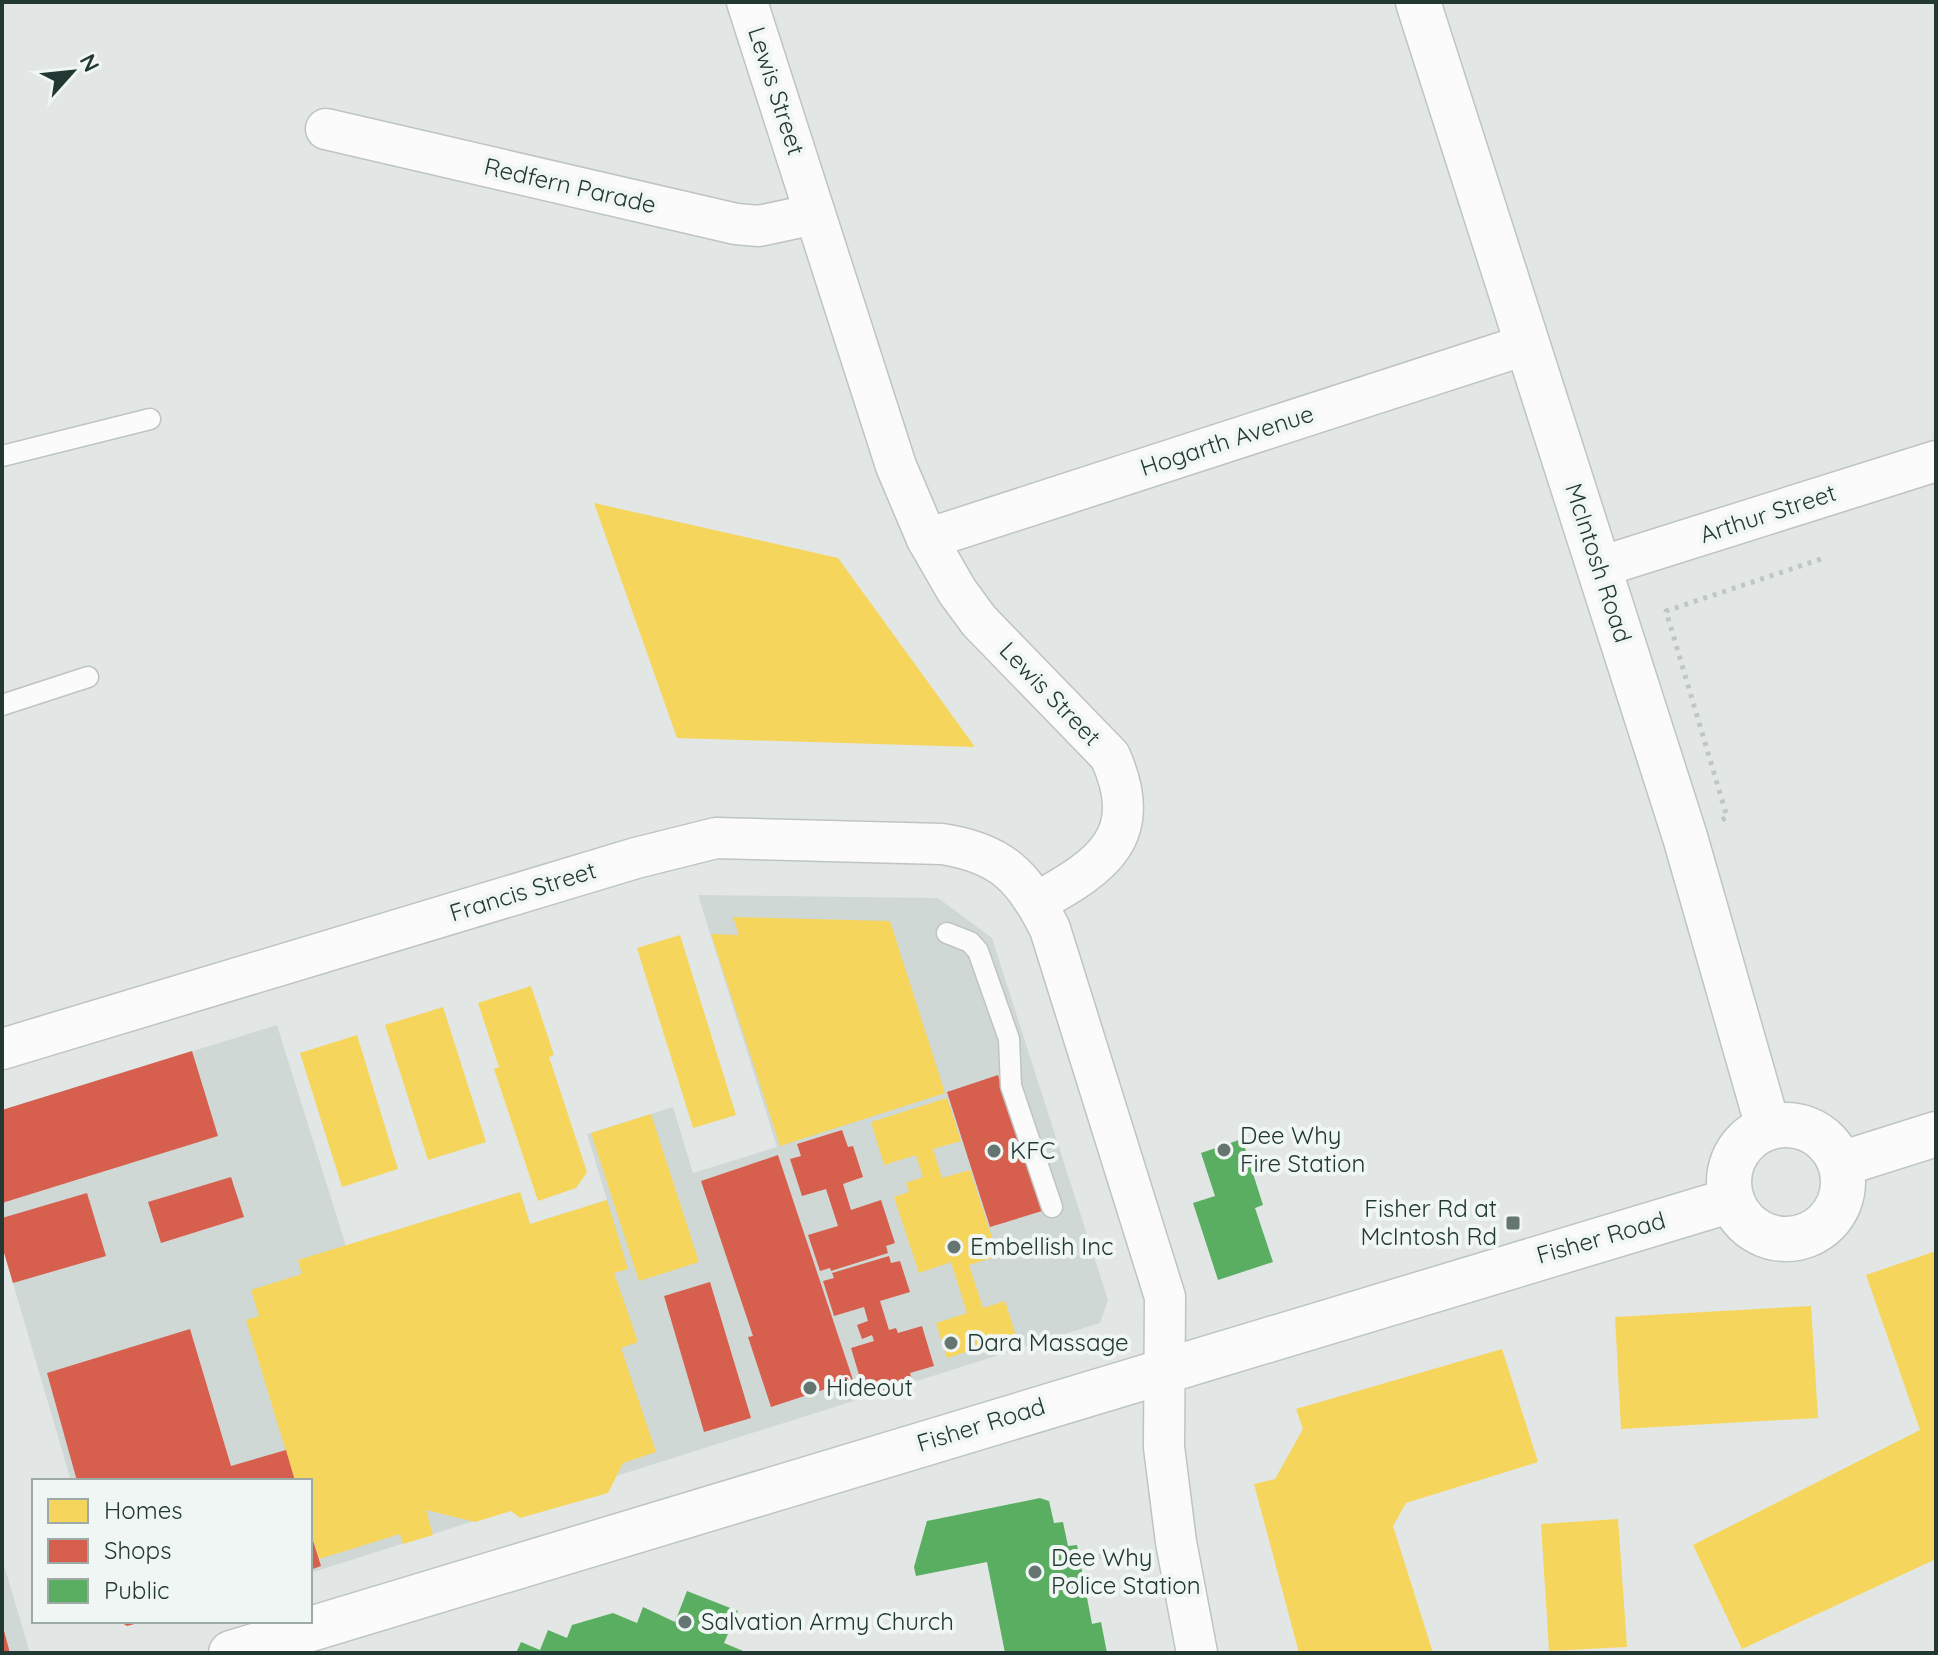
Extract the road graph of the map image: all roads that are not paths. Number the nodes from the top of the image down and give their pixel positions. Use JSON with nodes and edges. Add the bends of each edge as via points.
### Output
{"nodes":[{"id":1,"x":747,"y":2,"type":"edge"},
{"id":2,"x":1418,"y":2,"type":"edge"},
{"id":3,"x":326,"y":129,"type":"dead end"},
{"id":4,"x":815,"y":214,"type":"junction"},
{"id":5,"x":1528,"y":344,"type":"junction"},
{"id":6,"x":150,"y":419,"type":"dead end"},
{"id":7,"x":2,"y":456,"type":"edge"},
{"id":8,"x":1936,"y":461,"type":"edge"},
{"id":9,"x":927,"y":539,"type":"junction"},
{"id":10,"x":1600,"y":567,"type":"junction"},
{"id":11,"x":88,"y":677,"type":"dead end"},
{"id":12,"x":2,"y":705,"type":"edge"},
{"id":13,"x":1037,"y":902,"type":"junction"},
{"id":14,"x":947,"y":933,"type":"dead end"},
{"id":15,"x":2,"y":1049,"type":"edge"},
{"id":16,"x":1768,"y":1127,"type":"junction"},
{"id":17,"x":1936,"y":1134,"type":"edge"},
{"id":18,"x":1841,"y":1164,"type":"junction"},
{"id":19,"x":1732,"y":1200,"type":"junction"},
{"id":20,"x":1052,"y":1207,"type":"dead end"},
{"id":21,"x":1166,"y":1370,"type":"junction"},
{"id":22,"x":231,"y":1653,"type":"edge"},
{"id":23,"x":1197,"y":1653,"type":"edge"}],
"edges":[{"from":1,"to":4,"type":"street","name":"Lewis Street"},
{"from":2,"to":5,"type":"main road","name":"McIntosh Road"},
{"from":3,"to":4,"type":"street","name":"Redfern Parade","via":[[736,224],[759,226]]},
{"from":4,"to":9,"type":"street","name":"Lewis Street","via":[[896,466]]},
{"from":5,"to":9,"type":"street","name":"Hogarth Avenue"},
{"from":5,"to":10,"type":"main road","name":"McIntosh Road"},
{"from":6,"to":7,"type":"lane"},
{"from":8,"to":10,"type":"street","name":"Arthur Street"},
{"from":9,"to":13,"type":"street","name":"Lewis Street","via":[[979,621],[1110,756],[1120,780],[1122,826],[1111,851]]},
{"from":10,"to":16,"type":"main road","name":"McIntosh Road"},
{"from":11,"to":12,"type":"lane"},
{"from":13,"to":15,"type":"street","name":"Francis Street","via":[[1004,863],[977,849],[716,838]]},
{"from":13,"to":21,"type":"street","via":[[1059,955],[1165,1297]]},
{"from":14,"to":20,"type":"lane","via":[[978,951],[1009,1039],[1011,1086]]},
{"from":16,"to":18,"type":"main road","via":[[1786,1124],[1820,1135]]},
{"from":16,"to":19,"type":"main road","via":[[1740,1148],[1732,1164]]},
{"from":17,"to":18,"type":"main road"},
{"from":18,"to":19,"type":"main road","via":[[1844,1182],[1833,1215],[1805,1237],[1787,1239],[1753,1229]]},
{"from":19,"to":21,"type":"main road","name":"Fisher Road"},
{"from":21,"to":22,"type":"main road","name":"Fisher Road"},
{"from":21,"to":23,"type":"street","via":[[1164,1447]]}]}
